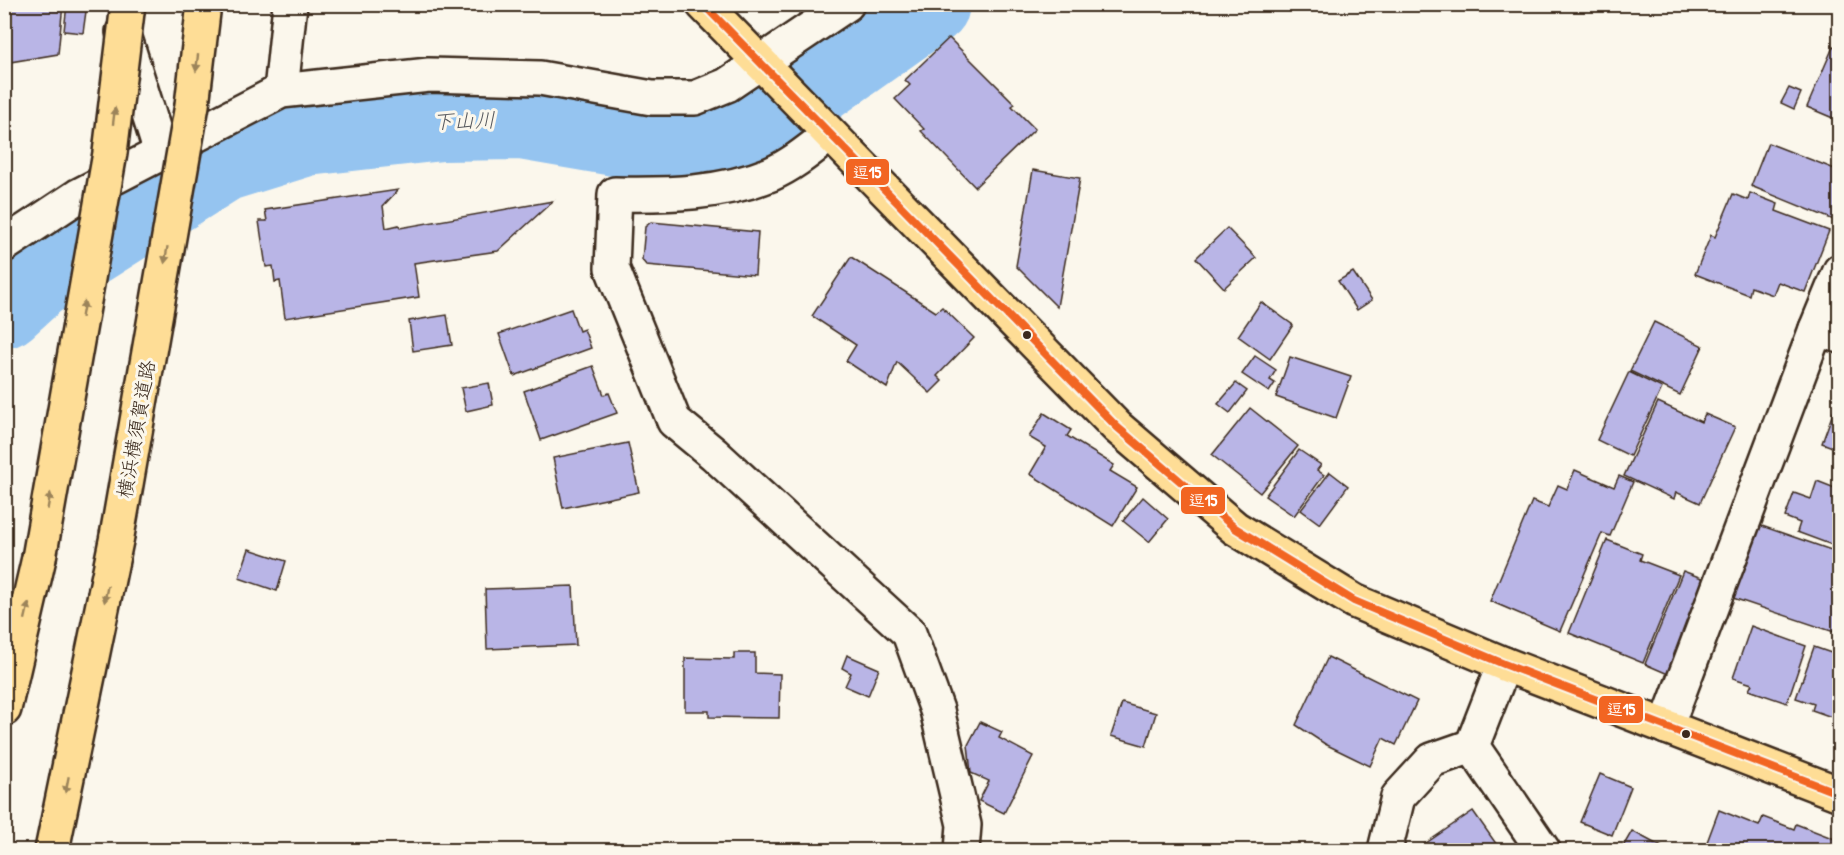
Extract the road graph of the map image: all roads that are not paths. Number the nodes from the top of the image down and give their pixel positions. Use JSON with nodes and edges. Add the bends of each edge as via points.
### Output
{"nodes":[{"id":1,"x":114,"y":4,"type":"edge"},
{"id":2,"x":128,"y":4,"type":"edge"},
{"id":3,"x":204,"y":4,"type":"edge"},
{"id":4,"x":290,"y":4,"type":"edge"},
{"id":5,"x":703,"y":4,"type":"edge"},
{"id":6,"x":847,"y":4,"type":"edge"},
{"id":7,"x":770,"y":71,"type":"junction"},
{"id":8,"x":281,"y":91,"type":"junction"},
{"id":9,"x":824,"y":130,"type":"junction"},
{"id":10,"x":161,"y":153,"type":"junction"},
{"id":11,"x":4,"y":245,"type":"edge"},
{"id":12,"x":1839,"y":271,"type":"edge"},
{"id":13,"x":1828,"y":332,"type":"edge"},
{"id":14,"x":1504,"y":664,"type":"junction"},
{"id":15,"x":4,"y":709,"type":"edge"},
{"id":16,"x":1666,"y":727,"type":"junction"},
{"id":17,"x":1472,"y":746,"type":"junction"},
{"id":18,"x":1839,"y":794,"type":"edge"},
{"id":19,"x":52,"y":850,"type":"edge"},
{"id":20,"x":962,"y":850,"type":"edge"},
{"id":21,"x":1385,"y":850,"type":"edge"},
{"id":22,"x":1543,"y":850,"type":"edge"}],
"edges":[{"from":1,"to":10,"type":"street"},
{"from":15,"to":2,"type":"main road","one_way":true,"bridge":true,"via":[[39,558],[110,153]]},
{"from":3,"to":19,"type":"main road","name":"横浜横須賀道路","one_way":true,"bridge":true,"via":[[192,105],[117,536]]},
{"from":4,"to":8,"type":"street"},
{"from":5,"to":7,"type":"main road"},
{"from":6,"to":7,"type":"street"},
{"from":7,"to":8,"type":"street","via":[[695,99],[652,98],[540,78],[429,75]]},
{"from":7,"to":9,"type":"main road"},
{"from":8,"to":10,"type":"street"},
{"from":9,"to":14,"type":"main road","via":[[1117,427],[1235,528],[1354,601]]},
{"from":9,"to":20,"type":"street","via":[[801,156],[772,174],[676,195],[615,194],[612,268],[674,421],[909,633],[937,710],[964,825]]},
{"from":10,"to":11,"type":"street","via":[[78,196]]},
{"from":12,"to":13,"type":"street"},
{"from":13,"to":16,"type":"street"},
{"from":14,"to":16,"type":"main road"},
{"from":14,"to":17,"type":"street"},
{"from":16,"to":18,"type":"main road"},
{"from":17,"to":21,"type":"street","via":[[1432,760],[1398,797]]},
{"from":17,"to":22,"type":"street"}]}
